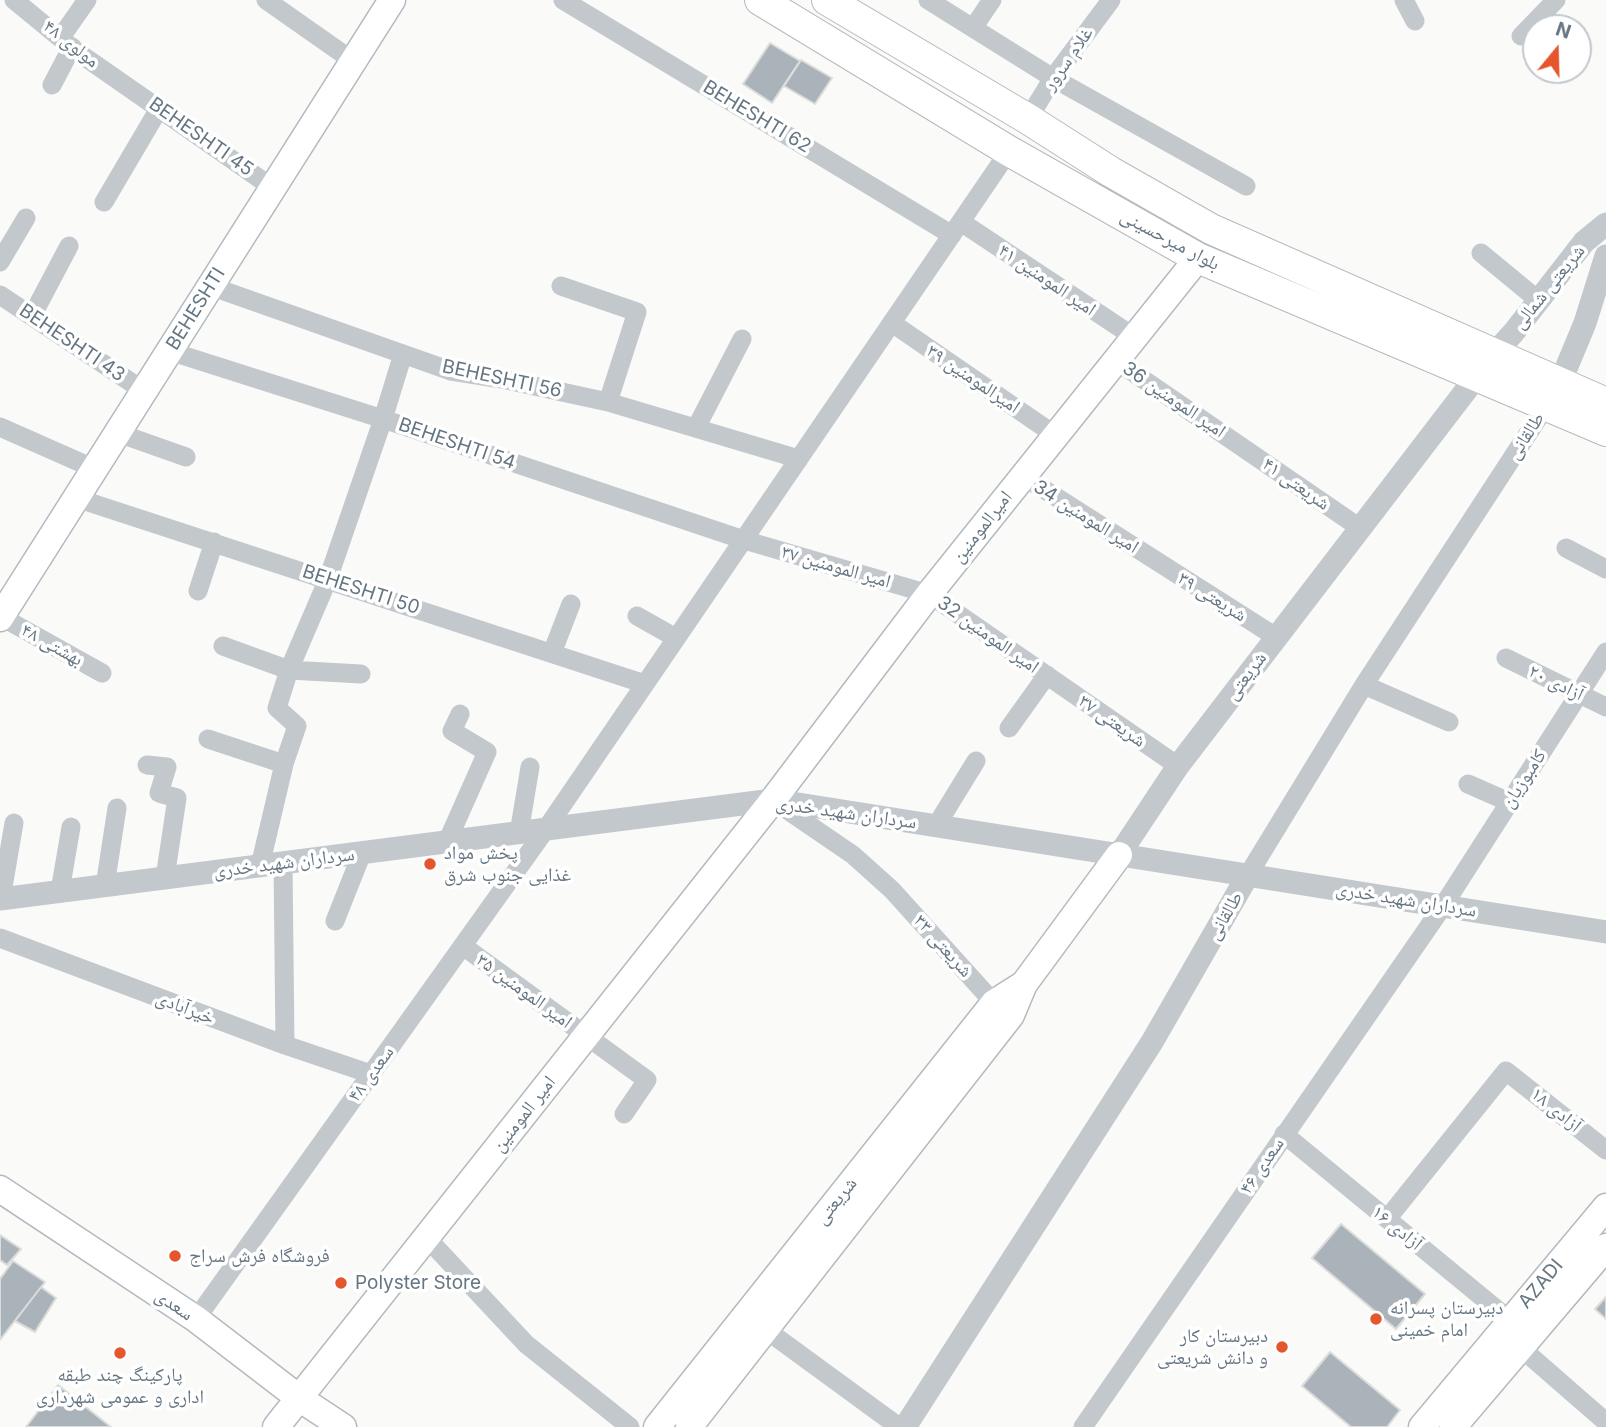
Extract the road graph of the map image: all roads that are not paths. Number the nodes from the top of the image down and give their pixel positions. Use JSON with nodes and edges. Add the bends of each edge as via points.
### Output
{"nodes":[{"id":1,"x":14,"y":0,"type":"edge"},
{"id":2,"x":88,"y":0,"type":"edge"},
{"id":3,"x":266,"y":0,"type":"edge"},
{"id":4,"x":392,"y":0,"type":"edge"},
{"id":5,"x":563,"y":0,"type":"edge"},
{"id":6,"x":760,"y":0,"type":"edge"},
{"id":7,"x":827,"y":0,"type":"edge"},
{"id":8,"x":928,"y":0,"type":"edge"},
{"id":9,"x":992,"y":0,"type":"edge"},
{"id":10,"x":1111,"y":0,"type":"edge"},
{"id":11,"x":1404,"y":0,"type":"edge"},
{"id":12,"x":1556,"y":0,"type":"edge"},
{"id":13,"x":1415,"y":20,"type":"dead end"},
{"id":14,"x":973,"y":28,"type":"junction"},
{"id":15,"x":1521,"y":36,"type":"dead end"},
{"id":16,"x":67,"y":42,"type":"junction"},
{"id":17,"x":353,"y":61,"type":"junction"},
{"id":18,"x":1053,"y":78,"type":"junction"},
{"id":19,"x":52,"y":85,"type":"dead end"},
{"id":20,"x":128,"y":87,"type":"joint"},
{"id":21,"x":160,"y":107,"type":"junction"},
{"id":22,"x":1028,"y":119,"type":"junction"},
{"id":23,"x":1009,"y":151,"type":"junction"},
{"id":24,"x":1246,"y":186,"type":"dead end"},
{"id":25,"x":273,"y":188,"type":"junction"},
{"id":26,"x":104,"y":202,"type":"dead end"},
{"id":27,"x":26,"y":218,"type":"dead end"},
{"id":28,"x":1606,"y":224,"type":"edge"},
{"id":29,"x":956,"y":228,"type":"junction"},
{"id":30,"x":69,"y":246,"type":"dead end"},
{"id":31,"x":1482,"y":254,"type":"dead end"},
{"id":32,"x":1606,"y":256,"type":"edge"},
{"id":33,"x":1198,"y":258,"type":"junction"},
{"id":34,"x":0,"y":262,"type":"edge"},
{"id":35,"x":210,"y":286,"type":"junction"},
{"id":36,"x":561,"y":286,"type":"dead end"},
{"id":37,"x":0,"y":295,"type":"edge"},
{"id":38,"x":1538,"y":300,"type":"junction"},
{"id":39,"x":33,"y":316,"type":"junction"},
{"id":40,"x":892,"y":323,"type":"junction"},
{"id":41,"x":1134,"y":337,"type":"junction"},
{"id":42,"x":742,"y":339,"type":"dead end"},
{"id":43,"x":169,"y":351,"type":"junction"},
{"id":44,"x":403,"y":354,"type":"junction"},
{"id":45,"x":1115,"y":360,"type":"junction"},
{"id":46,"x":1486,"y":365,"type":"junction"},
{"id":47,"x":144,"y":391,"type":"junction"},
{"id":48,"x":1553,"y":394,"type":"junction"},
{"id":49,"x":608,"y":402,"type":"junction"},
{"id":50,"x":383,"y":419,"type":"junction"},
{"id":51,"x":1605,"y":423,"type":"edge"},
{"id":52,"x":0,"y":427,"type":"edge"},
{"id":53,"x":696,"y":428,"type":"junction"},
{"id":54,"x":118,"y":433,"type":"junction"},
{"id":55,"x":1055,"y":435,"type":"junction"},
{"id":56,"x":1232,"y":440,"type":"joint"},
{"id":57,"x":186,"y":457,"type":"dead end"},
{"id":58,"x":799,"y":459,"type":"junction"},
{"id":59,"x":95,"y":469,"type":"junction"},
{"id":60,"x":1023,"y":476,"type":"junction"},
{"id":61,"x":76,"y":498,"type":"junction"},
{"id":62,"x":1360,"y":528,"type":"junction"},
{"id":63,"x":744,"y":540,"type":"junction"},
{"id":64,"x":214,"y":542,"type":"junction"},
{"id":65,"x":1566,"y":548,"type":"dead end"},
{"id":66,"x":1149,"y":557,"type":"joint"},
{"id":67,"x":1606,"y":569,"type":"edge"},
{"id":68,"x":328,"y":579,"type":"junction"},
{"id":69,"x":198,"y":591,"type":"dead end"},
{"id":70,"x":929,"y":594,"type":"junction"},
{"id":71,"x":571,"y":604,"type":"dead end"},
{"id":72,"x":637,"y":616,"type":"dead end"},
{"id":73,"x":0,"y":617,"type":"edge"},
{"id":74,"x":1276,"y":637,"type":"junction"},
{"id":75,"x":677,"y":638,"type":"junction"},
{"id":76,"x":223,"y":646,"type":"dead end"},
{"id":77,"x":1606,"y":652,"type":"edge"},
{"id":78,"x":552,"y":653,"type":"junction"},
{"id":79,"x":1506,"y":658,"type":"dead end"},
{"id":80,"x":289,"y":670,"type":"junction"},
{"id":81,"x":102,"y":673,"type":"dead end"},
{"id":82,"x":361,"y":674,"type":"dead end"},
{"id":83,"x":1047,"y":675,"type":"junction"},
{"id":84,"x":645,"y":684,"type":"junction"},
{"id":85,"x":1364,"y":685,"type":"junction"},
{"id":86,"x":1579,"y":694,"type":"junction"},
{"id":87,"x":1606,"y":708,"type":"edge"},
{"id":88,"x":460,"y":714,"type":"dead end"},
{"id":89,"x":1449,"y":722,"type":"dead end"},
{"id":90,"x":1009,"y":727,"type":"dead end"},
{"id":91,"x":208,"y":738,"type":"dead end"},
{"id":92,"x":976,"y":761,"type":"dead end"},
{"id":93,"x":284,"y":764,"type":"junction"},
{"id":94,"x":147,"y":765,"type":"dead end"},
{"id":95,"x":1178,"y":766,"type":"junction"},
{"id":96,"x":530,"y":767,"type":"dead end"},
{"id":97,"x":1468,"y":784,"type":"dead end"},
{"id":98,"x":773,"y":800,"type":"junction"},
{"id":99,"x":1508,"y":802,"type":"junction"},
{"id":100,"x":117,"y":808,"type":"dead end"},
{"id":101,"x":14,"y":823,"type":"dead end"},
{"id":102,"x":936,"y":826,"type":"junction"},
{"id":103,"x":71,"y":827,"type":"dead end"},
{"id":104,"x":546,"y":829,"type":"junction"},
{"id":105,"x":519,"y":833,"type":"junction"},
{"id":106,"x":447,"y":842,"type":"junction"},
{"id":107,"x":362,"y":853,"type":"junction"},
{"id":108,"x":1119,"y":855,"type":"junction"},
{"id":109,"x":271,"y":864,"type":"junction"},
{"id":110,"x":1248,"y":875,"type":"junction"},
{"id":111,"x":166,"y":878,"type":"junction"},
{"id":112,"x":105,"y":886,"type":"junction"},
{"id":113,"x":60,"y":891,"type":"junction"},
{"id":114,"x":0,"y":899,"type":"edge"},
{"id":115,"x":1443,"y":906,"type":"junction"},
{"id":116,"x":335,"y":921,"type":"dead end"},
{"id":117,"x":1606,"y":932,"type":"edge"},
{"id":118,"x":0,"y":938,"type":"edge"},
{"id":119,"x":463,"y":946,"type":"junction"},
{"id":120,"x":1024,"y":984,"type":"junction"},
{"id":121,"x":993,"y":1003,"type":"junction"},
{"id":122,"x":586,"y":1036,"type":"junction"},
{"id":123,"x":285,"y":1045,"type":"junction"},
{"id":124,"x":371,"y":1073,"type":"junction"},
{"id":125,"x":624,"y":1114,"type":"dead end"},
{"id":126,"x":1284,"y":1134,"type":"junction"},
{"id":127,"x":1606,"y":1150,"type":"edge"},
{"id":128,"x":0,"y":1189,"type":"edge"},
{"id":129,"x":1606,"y":1206,"type":"edge"},
{"id":130,"x":1387,"y":1219,"type":"junction"},
{"id":131,"x":426,"y":1237,"type":"junction"},
{"id":132,"x":1606,"y":1247,"type":"edge"},
{"id":133,"x":195,"y":1319,"type":"junction"},
{"id":134,"x":1511,"y":1321,"type":"junction"},
{"id":135,"x":765,"y":1329,"type":"junction"},
{"id":136,"x":1521,"y":1348,"type":"junction"},
{"id":137,"x":299,"y":1398,"type":"junction"},
{"id":138,"x":1606,"y":1422,"type":"edge"},
{"id":139,"x":276,"y":1427,"type":"edge"},
{"id":140,"x":343,"y":1427,"type":"edge"},
{"id":141,"x":630,"y":1427,"type":"edge"},
{"id":142,"x":657,"y":1427,"type":"edge"},
{"id":143,"x":689,"y":1427,"type":"edge"},
{"id":144,"x":899,"y":1427,"type":"edge"},
{"id":145,"x":905,"y":1427,"type":"edge"},
{"id":146,"x":1083,"y":1427,"type":"edge"},
{"id":147,"x":1422,"y":1427,"type":"edge"},
{"id":148,"x":1453,"y":1427,"type":"edge"}],
"edges":[{"from":1,"to":16,"type":"street","name":"مولوی ۴۸"},
{"from":2,"to":16,"type":"street"},
{"from":3,"to":17,"type":"street"},
{"from":4,"to":17,"type":"main road","name":"BEHESHTI"},
{"from":5,"to":29,"type":"street","name":"BEHESHTI 62"},
{"from":6,"to":23,"type":"main road","name":"بلوار میرحسینی"},
{"from":7,"to":22,"type":"main road","name":"بلوار میرحسینی"},
{"from":8,"to":14,"type":"street"},
{"from":9,"to":14,"type":"street"},
{"from":10,"to":18,"type":"street","name":"غلام سرور"},
{"from":11,"to":13,"type":"street"},
{"from":12,"to":15,"type":"street"},
{"from":14,"to":18,"type":"street"},
{"from":16,"to":19,"type":"street"},
{"from":16,"to":20,"type":"street","name":"مولوی ۴۸"},
{"from":17,"to":25,"type":"main road","name":"BEHESHTI"},
{"from":18,"to":22,"type":"street","name":"غلام سرور"},
{"from":18,"to":24,"type":"street"},
{"from":20,"to":21,"type":"street","name":"BEHESHTI 45"},
{"from":21,"to":25,"type":"street","name":"BEHESHTI 45"},
{"from":21,"to":26,"type":"street"},
{"from":22,"to":46,"type":"main road","name":"بلوار میرحسینی","via":[[1211,229]]},
{"from":23,"to":29,"type":"street","name":"سعدی ۴۸"},
{"from":23,"to":33,"type":"main road","name":"بلوار میرحسینی"},
{"from":25,"to":35,"type":"main road","name":"BEHESHTI"},
{"from":27,"to":34,"type":"street"},
{"from":28,"to":38,"type":"street","name":"شریعتی شمالی","via":[[1584,242]]},
{"from":29,"to":40,"type":"street","name":"سعدی ۴۸"},
{"from":29,"to":41,"type":"street","name":"امیر المومنین ۴۱"},
{"from":30,"to":39,"type":"street"},
{"from":31,"to":38,"type":"street"},
{"from":32,"to":48,"type":"street","name":"شریعتی شمالی","via":[[1585,323]]},
{"from":33,"to":41,"type":"main road","name":"امیرالمومنین"},
{"from":33,"to":46,"type":"main road","name":"بلوار میرحسینی"},
{"from":35,"to":43,"type":"main road","name":"BEHESHTI"},
{"from":35,"to":44,"type":"street","name":"BEHESHTI 56"},
{"from":36,"to":49,"type":"street","via":[[637,312]]},
{"from":37,"to":39,"type":"street","name":"BEHESHTI 43"},
{"from":38,"to":46,"type":"street","name":"شریعتی شمالی"},
{"from":39,"to":47,"type":"street","name":"BEHESHTI 43"},
{"from":40,"to":55,"type":"street","name":"امیرالمومنین ۳۹"},
{"from":40,"to":58,"type":"street","name":"سعدی ۴۸"},
{"from":41,"to":45,"type":"main road","name":"امیرالمومنین"},
{"from":42,"to":53,"type":"street"},
{"from":43,"to":47,"type":"main road","name":"BEHESHTI"},
{"from":43,"to":50,"type":"street","name":"BEHESHTI 54"},
{"from":44,"to":49,"type":"street","name":"BEHESHTI 56","via":[[451,371]]},
{"from":44,"to":50,"type":"street"},
{"from":45,"to":55,"type":"main road","name":"امیرالمومنین"},
{"from":45,"to":56,"type":"street","name":"امیر المومنین 36"},
{"from":46,"to":48,"type":"main road","name":"بلوار میرحسینی"},
{"from":46,"to":62,"type":"street","name":"شریعتی"},
{"from":47,"to":54,"type":"main road","name":"BEHESHTI"},
{"from":48,"to":51,"type":"main road","name":"بلوار میرحسینی"},
{"from":48,"to":85,"type":"street","name":"طالقانی"},
{"from":49,"to":53,"type":"street","name":"BEHESHTI 56"},
{"from":50,"to":63,"type":"street","name":"BEHESHTI 54"},
{"from":50,"to":68,"type":"street"},
{"from":52,"to":59,"type":"street"},
{"from":53,"to":58,"type":"street","name":"BEHESHTI 56"},
{"from":54,"to":57,"type":"street"},
{"from":54,"to":59,"type":"main road","name":"BEHESHTI"},
{"from":55,"to":60,"type":"main road","name":"امیرالمومنین"},
{"from":56,"to":62,"type":"street","name":"شریعتی ۴۱"},
{"from":58,"to":63,"type":"street","name":"سعدی ۴۸"},
{"from":59,"to":61,"type":"main road","name":"BEHESHTI"},
{"from":60,"to":66,"type":"street","name":"امیر المومنین 34"},
{"from":60,"to":70,"type":"main road","name":"امیرالمومنین"},
{"from":61,"to":64,"type":"street","name":"BEHESHTI 50"},
{"from":61,"to":73,"type":"main road","name":"BEHESHTI"},
{"from":62,"to":74,"type":"street","name":"شریعتی"},
{"from":63,"to":70,"type":"street","name":"امیر المومنین ۳۷"},
{"from":63,"to":75,"type":"street","name":"سعدی ۴۸"},
{"from":64,"to":68,"type":"street","name":"BEHESHTI 50"},
{"from":64,"to":69,"type":"street"},
{"from":65,"to":67,"type":"street"},
{"from":66,"to":74,"type":"street","name":"شریعتی ۳۹"},
{"from":68,"to":78,"type":"street","name":"BEHESHTI 50"},
{"from":68,"to":80,"type":"street"},
{"from":70,"to":83,"type":"street","name":"امیر المومنین 32"},
{"from":70,"to":98,"type":"main road","name":"امیرالمومنین"},
{"from":71,"to":78,"type":"street"},
{"from":72,"to":75,"type":"street"},
{"from":73,"to":81,"type":"street","name":"بهشتی ۴۸"},
{"from":74,"to":95,"type":"street","name":"شریعتی"},
{"from":75,"to":84,"type":"street","name":"سعدی ۴۸"},
{"from":76,"to":80,"type":"street"},
{"from":77,"to":86,"type":"street","name":"کامبوزیان"},
{"from":78,"to":84,"type":"street","name":"BEHESHTI 50"},
{"from":79,"to":86,"type":"street","name":"آزادی ۲۰"},
{"from":80,"to":82,"type":"street"},
{"from":80,"to":93,"type":"street","via":[[278,708],[298,726]]},
{"from":83,"to":90,"type":"street"},
{"from":83,"to":95,"type":"street","name":"شریعتی ۳۷"},
{"from":84,"to":104,"type":"street","name":"سعدی ۴۸"},
{"from":85,"to":89,"type":"street"},
{"from":85,"to":110,"type":"street","name":"طالقانی"},
{"from":86,"to":87,"type":"street","name":"آزادی ۲۰"},
{"from":86,"to":99,"type":"street","name":"کامبوزیان"},
{"from":88,"to":106,"type":"street","via":[[452,731],[487,752]]},
{"from":91,"to":93,"type":"street"},
{"from":92,"to":102,"type":"street"},
{"from":93,"to":109,"type":"street"},
{"from":94,"to":111,"type":"street","via":[[167,767],[159,793],[177,798]]},
{"from":95,"to":108,"type":"street","name":"شریعتی"},
{"from":96,"to":105,"type":"street"},
{"from":97,"to":99,"type":"street"},
{"from":98,"to":102,"type":"street","name":"سرداران شهید خدری"},
{"from":98,"to":104,"type":"street","name":"سرداران شهید خدری"},
{"from":98,"to":121,"type":"street","name":"شریعتی ۳۳","via":[[853,855],[892,890]]},
{"from":98,"to":122,"type":"main road","name":"امیر المومنین"},
{"from":99,"to":115,"type":"street","name":"کامبوزیان"},
{"from":100,"to":112,"type":"street"},
{"from":101,"to":114,"type":"street"},
{"from":102,"to":108,"type":"street","name":"سرداران شهید خدری"},
{"from":103,"to":113,"type":"street"},
{"from":104,"to":105,"type":"street","name":"سرداران شهید خدری"},
{"from":104,"to":119,"type":"street","name":"سعدی ۴۸"},
{"from":105,"to":106,"type":"street","name":"سرداران شهید خدری"},
{"from":106,"to":107,"type":"street","name":"سرداران شهید خدری"},
{"from":107,"to":109,"type":"street","name":"سرداران شهید خدری"},
{"from":107,"to":116,"type":"street"},
{"from":108,"to":110,"type":"street","name":"سرداران شهید خدری"},
{"from":108,"to":120,"type":"main road","name":"شریعتی"},
{"from":109,"to":111,"type":"street","name":"سرداران شهید خدری"},
{"from":109,"to":123,"type":"street"},
{"from":110,"to":115,"type":"street","name":"سرداران شهید خدری"},
{"from":110,"to":145,"type":"street","name":"طالقانی","via":[[1152,1042]]},
{"from":111,"to":112,"type":"street","name":"سرداران شهید خدری"},
{"from":112,"to":113,"type":"street","name":"سرداران شهید خدری"},
{"from":113,"to":114,"type":"street","name":"سرداران شهید خدری"},
{"from":115,"to":117,"type":"street","name":"سرداران شهید خدری"},
{"from":115,"to":126,"type":"street","name":"سعدی ۴۶"},
{"from":118,"to":123,"type":"street","name":"خیرآبادی"},
{"from":119,"to":122,"type":"street","name":"امیر المومنین ۳۵"},
{"from":119,"to":124,"type":"street","name":"سعدی ۴۸"},
{"from":120,"to":121,"type":"main road","name":"شریعتی"},
{"from":120,"to":135,"type":"main road","name":"شریعتی","via":[[1011,1015]]},
{"from":121,"to":142,"type":"main road","name":"شریعتی"},
{"from":122,"to":125,"type":"street","name":"امیر المومنین ۳۵","via":[[647,1080]]},
{"from":122,"to":131,"type":"main road","name":"امیر المومنین"},
{"from":123,"to":124,"type":"street","name":"خیرآبادی"},
{"from":124,"to":133,"type":"street","name":"سعدی ۴۸"},
{"from":126,"to":130,"type":"street","name":"آزادی ۱۶"},
{"from":126,"to":146,"type":"street","name":"سعدی ۴۶"},
{"from":127,"to":130,"type":"street","name":"آزادی ۱۸","via":[[1506,1070]]},
{"from":128,"to":133,"type":"main road","name":"سعدی"},
{"from":129,"to":134,"type":"main road","name":"AZADI"},
{"from":130,"to":134,"type":"street","name":"آزادی ۱۶"},
{"from":131,"to":137,"type":"main road","name":"امیر المومنین"},
{"from":131,"to":141,"type":"street","via":[[526,1344]]},
{"from":132,"to":136,"type":"main road","name":"AZADI"},
{"from":133,"to":137,"type":"main road","name":"سعدی"},
{"from":134,"to":147,"type":"main road","name":"AZADI"},
{"from":135,"to":143,"type":"main road","name":"شریعتی"},
{"from":135,"to":144,"type":"street"},
{"from":136,"to":138,"type":"street"},
{"from":136,"to":148,"type":"main road","name":"AZADI"},
{"from":137,"to":139,"type":"main road","name":"امیر المومنین"},
{"from":137,"to":140,"type":"main road","name":"سعدی"}]}
